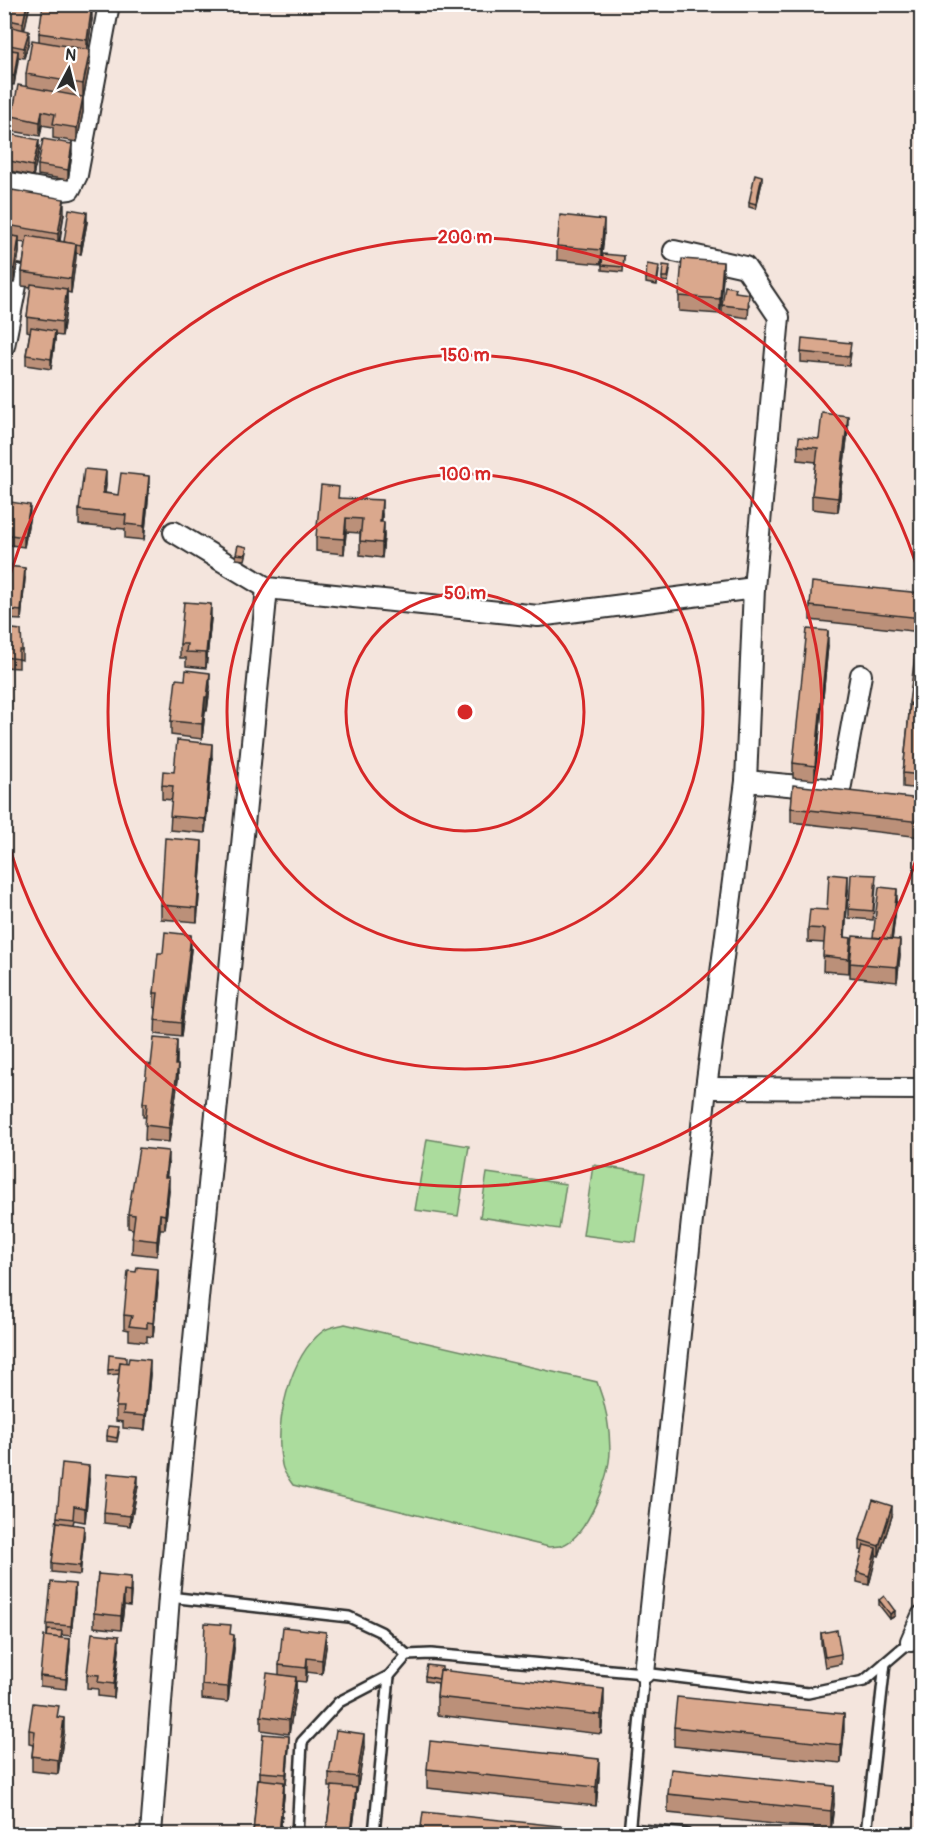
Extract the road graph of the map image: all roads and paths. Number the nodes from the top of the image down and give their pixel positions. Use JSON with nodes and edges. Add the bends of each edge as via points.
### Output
{"nodes":[{"id":1,"x":109,"y":4,"type":"edge"},
{"id":2,"x":4,"y":182,"type":"edge"},
{"id":3,"x":674,"y":251,"type":"dead end"},
{"id":4,"x":18,"y":275,"type":"dead end"},
{"id":5,"x":4,"y":346,"type":"edge"},
{"id":6,"x":174,"y":532,"type":"dead end"},
{"id":7,"x":267,"y":588,"type":"junction"},
{"id":8,"x":754,"y":588,"type":"junction"},
{"id":9,"x":861,"y":675,"type":"dead end"},
{"id":10,"x":746,"y":781,"type":"junction"},
{"id":11,"x":706,"y":1088,"type":"junction"},
{"id":12,"x":921,"y":1089,"type":"edge"},
{"id":13,"x":169,"y":1597,"type":"junction"},
{"id":14,"x":921,"y":1616,"type":"edge"},
{"id":15,"x":916,"y":1636,"type":"edge"},
{"id":16,"x":407,"y":1655,"type":"junction"},
{"id":17,"x":885,"y":1663,"type":"junction"},
{"id":18,"x":644,"y":1673,"type":"junction"},
{"id":19,"x":389,"y":1676,"type":"junction"},
{"id":20,"x":630,"y":1832,"type":"edge"},
{"id":21,"x":151,"y":1834,"type":"edge"},
{"id":22,"x":297,"y":1834,"type":"edge"},
{"id":23,"x":374,"y":1834,"type":"edge"},
{"id":24,"x":686,"y":1834,"type":"edge"},
{"id":25,"x":866,"y":1834,"type":"edge"}],
"edges":[{"from":1,"to":2,"type":"street","via":[[77,175],[70,189],[54,191]]},
{"from":3,"to":8,"type":"street","via":[[745,267],[779,316]]},
{"from":4,"to":5,"type":"street"},
{"from":6,"to":7,"type":"street"},
{"from":7,"to":8,"type":"street","via":[[538,616]]},
{"from":7,"to":13,"type":"street"},
{"from":8,"to":10,"type":"street"},
{"from":9,"to":10,"type":"street","via":[[840,790]]},
{"from":10,"to":11,"type":"street"},
{"from":11,"to":12,"type":"street"},
{"from":11,"to":18,"type":"street"},
{"from":13,"to":16,"type":"lane","via":[[349,1617],[381,1632]]},
{"from":13,"to":21,"type":"street"},
{"from":14,"to":15,"type":"street"},
{"from":15,"to":17,"type":"lane"},
{"from":16,"to":18,"type":"lane"},
{"from":16,"to":19,"type":"lane"},
{"from":17,"to":18,"type":"lane","via":[[864,1681],[808,1693]]},
{"from":17,"to":25,"type":"lane"},
{"from":18,"to":20,"type":"lane"},
{"from":19,"to":22,"type":"lane","via":[[339,1702],[302,1742]]},
{"from":19,"to":23,"type":"lane"},
{"from":20,"to":24,"type":"lane"}]}
